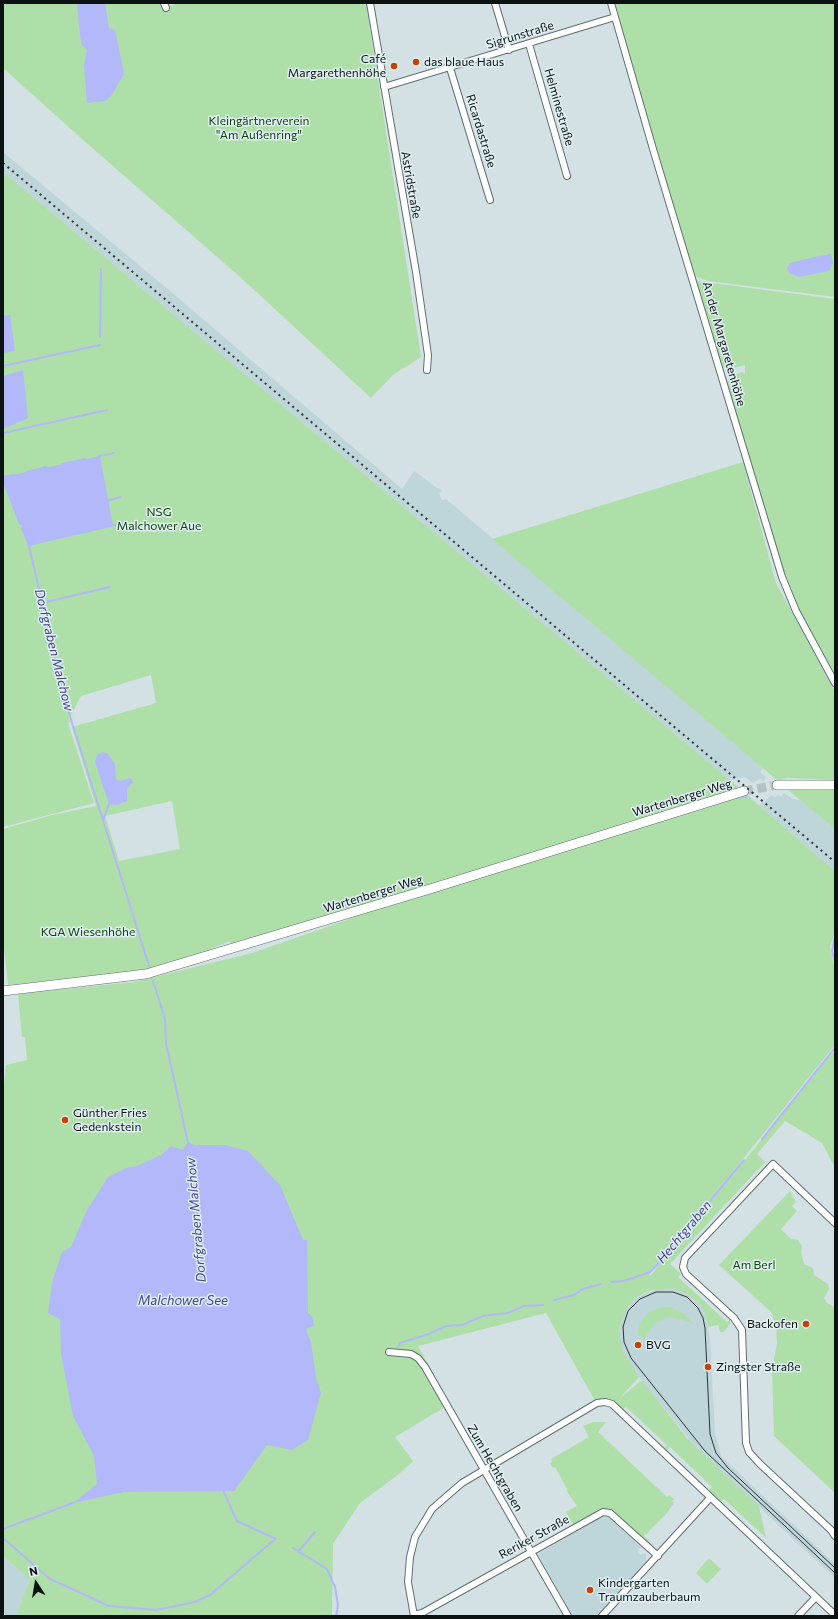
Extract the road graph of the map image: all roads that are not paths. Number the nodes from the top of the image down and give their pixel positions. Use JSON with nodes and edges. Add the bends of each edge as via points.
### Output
{"nodes":[{"id":1,"x":370,"y":3,"type":"edge"},
{"id":2,"x":495,"y":3,"type":"edge"},
{"id":3,"x":611,"y":3,"type":"edge"},
{"id":4,"x":616,"y":17,"type":"junction"},
{"id":5,"x":529,"y":44,"type":"junction"},
{"id":6,"x":509,"y":50,"type":"junction"},
{"id":7,"x":450,"y":68,"type":"junction"},
{"id":8,"x":384,"y":87,"type":"junction"},
{"id":9,"x":567,"y":176,"type":"dead end"},
{"id":10,"x":490,"y":200,"type":"dead end"},
{"id":11,"x":427,"y":370,"type":"dead end"},
{"id":12,"x":835,"y":684,"type":"edge"},
{"id":13,"x":777,"y":785,"type":"tunnel mouth"},
{"id":14,"x":835,"y":785,"type":"edge"},
{"id":15,"x":744,"y":791,"type":"tunnel mouth"},
{"id":16,"x":3,"y":991,"type":"edge"},
{"id":17,"x":835,"y":1222,"type":"edge"},
{"id":18,"x":389,"y":1352,"type":"dead end"},
{"id":19,"x":483,"y":1470,"type":"junction"},
{"id":20,"x":710,"y":1498,"type":"junction"},
{"id":21,"x":835,"y":1536,"type":"edge"},
{"id":22,"x":531,"y":1551,"type":"junction"},
{"id":23,"x":658,"y":1556,"type":"junction"},
{"id":24,"x":816,"y":1597,"type":"junction"},
{"id":25,"x":414,"y":1615,"type":"edge"},
{"id":26,"x":835,"y":1615,"type":"edge"},
{"id":27,"x":568,"y":1616,"type":"edge"},
{"id":28,"x":602,"y":1616,"type":"edge"},
{"id":29,"x":798,"y":1616,"type":"edge"}],
"edges":[{"from":1,"to":8,"type":"street","name":"Astridstraße"},
{"from":2,"to":6,"type":"street"},
{"from":3,"to":4,"type":"street","name":"An der Margaretenhöhe"},
{"from":4,"to":5,"type":"street","name":"Sigrunstraße"},
{"from":4,"to":12,"type":"street","name":"An der Margaretenhöhe","via":[[653,150],[782,577],[796,611]]},
{"from":5,"to":6,"type":"street","name":"Sigrunstraße"},
{"from":5,"to":9,"type":"street","name":"Helminestraße"},
{"from":6,"to":7,"type":"street","name":"Sigrunstraße"},
{"from":7,"to":8,"type":"street","name":"Sigrunstraße"},
{"from":7,"to":10,"type":"street","name":"Ricardastraße"},
{"from":8,"to":11,"type":"street","name":"Astridstraße","via":[[416,272],[428,355]]},
{"from":13,"to":14,"type":"main road"},
{"from":15,"to":16,"type":"main road","name":"Wartenberger Weg","via":[[146,974]]},
{"from":17,"to":21,"type":"street","via":[[773,1164],[685,1258],[683,1267],[686,1274],[734,1318],[742,1330],[746,1443],[749,1452]]},
{"from":18,"to":19,"type":"street","name":"Zum Hechtgraben","via":[[411,1354],[418,1358]]},
{"from":19,"to":20,"type":"street","via":[[597,1404],[612,1404]]},
{"from":19,"to":22,"type":"street","name":"Zum Hechtgraben"},
{"from":19,"to":25,"type":"street","via":[[450,1490],[432,1509],[420,1527],[412,1547],[408,1569]]},
{"from":20,"to":23,"type":"street"},
{"from":20,"to":24,"type":"street"},
{"from":22,"to":23,"type":"street","name":"Reriker Straße","via":[[607,1512]]},
{"from":22,"to":25,"type":"street","name":"Reriker Straße","via":[[422,1613]]},
{"from":22,"to":27,"type":"street","name":"Zum Hechtgraben"},
{"from":23,"to":28,"type":"street"},
{"from":24,"to":26,"type":"street"},
{"from":24,"to":29,"type":"street"}]}
